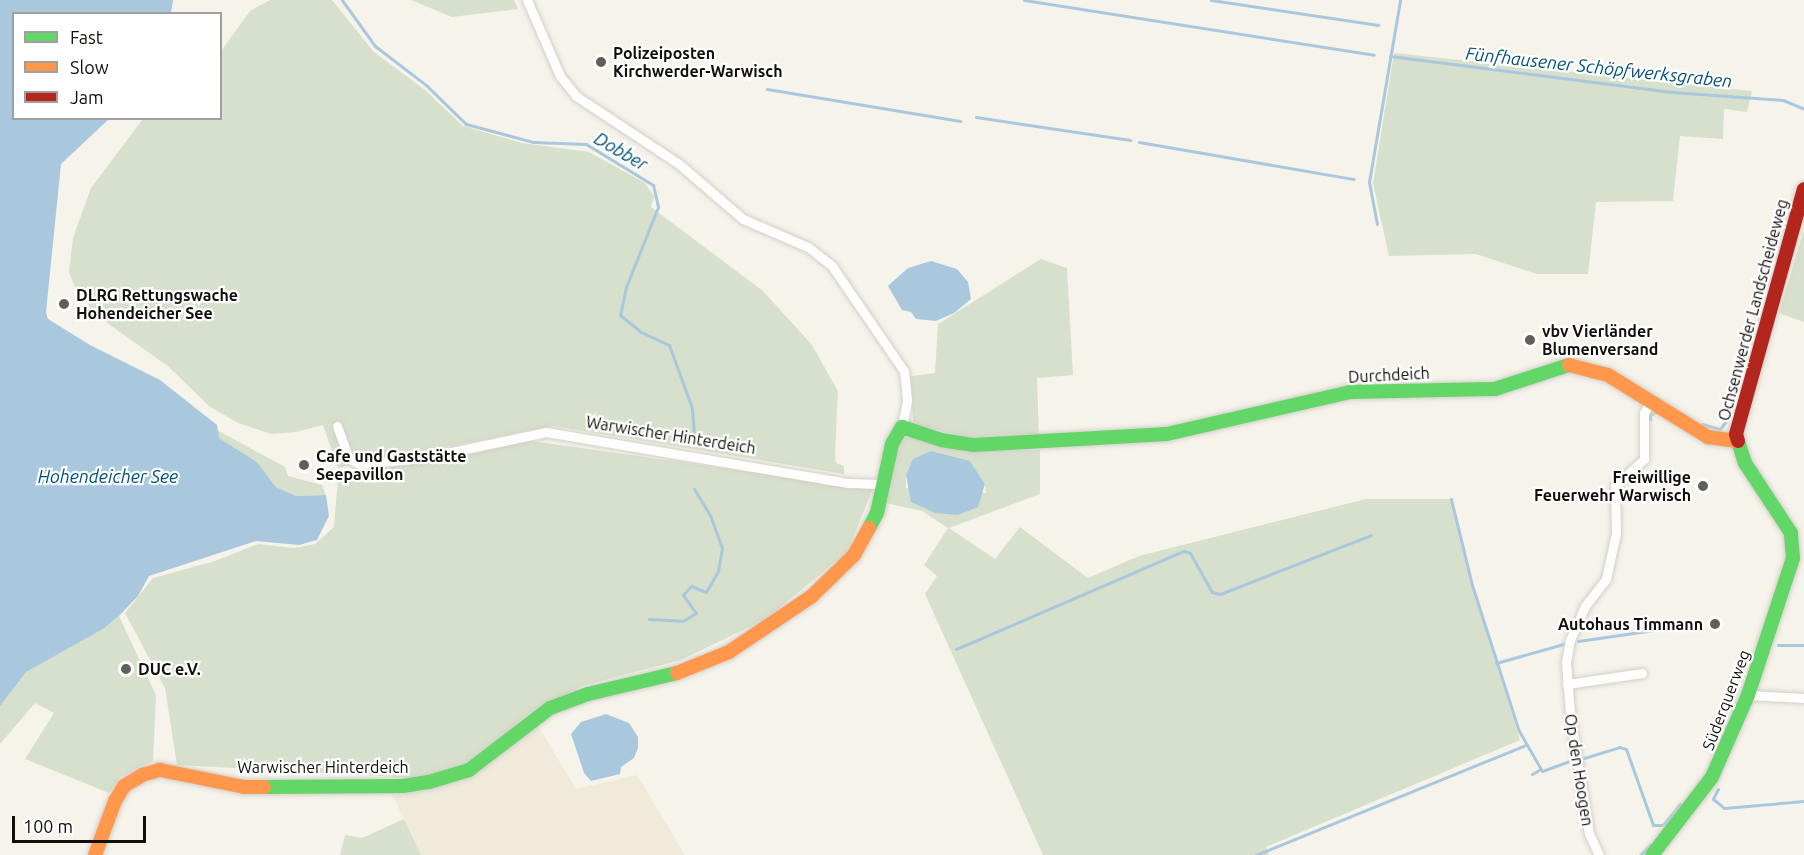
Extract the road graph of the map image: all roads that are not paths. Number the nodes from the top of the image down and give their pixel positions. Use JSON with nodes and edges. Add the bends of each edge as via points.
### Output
{"nodes":[{"id":1,"x":527,"y":0,"type":"edge"},
{"id":2,"x":1804,"y":189,"type":"edge"},
{"id":3,"x":1651,"y":400,"type":"junction"},
{"id":4,"x":337,"y":426,"type":"dead end"},
{"id":5,"x":902,"y":427,"type":"junction"},
{"id":6,"x":1736,"y":441,"type":"junction"},
{"id":7,"x":881,"y":484,"type":"junction"},
{"id":8,"x":1799,"y":538,"type":"edge"},
{"id":9,"x":1642,"y":673,"type":"dead end"},
{"id":10,"x":1567,"y":684,"type":"junction"},
{"id":11,"x":1748,"y":695,"type":"junction"},
{"id":12,"x":1804,"y":698,"type":"edge"},
{"id":13,"x":95,"y":855,"type":"edge"},
{"id":14,"x":1599,"y":855,"type":"edge"},
{"id":15,"x":1652,"y":855,"type":"edge"}],
"edges":[{"from":1,"to":5,"type":"street","via":[[560,76],[576,96],[679,164],[739,216],[762,230],[808,247],[832,266],[904,371],[907,401]]},
{"from":2,"to":6,"type":"street","name":"Ochsenwerder Landscheideweg","via":[[1738,422]]},
{"from":3,"to":5,"type":"street","name":"Durchdeich","via":[[1608,375],[1573,364],[1495,389],[1350,392],[1167,434],[974,444],[940,440]]},
{"from":3,"to":6,"type":"street","name":"Durchdeich","via":[[1708,437]]},
{"from":3,"to":10,"type":"street","name":"Op den Hoogen","via":[[1644,413],[1644,459],[1615,486],[1616,533],[1610,564],[1606,579],[1585,606],[1570,640]]},
{"from":4,"to":7,"type":"street","name":"Warwischer Hinterdeich","via":[[349,459],[360,464],[423,458],[546,432],[849,483]]},
{"from":5,"to":7,"type":"street","name":"Warwischer Hinterdeich","via":[[892,444]]},
{"from":6,"to":8,"type":"street","via":[[1750,472]]},
{"from":7,"to":13,"type":"street","name":"Warwischer Hinterdeich","via":[[872,525],[832,581],[747,640],[707,662],[550,708],[469,770],[429,782],[403,786],[244,787],[160,770],[142,775],[124,786],[115,801]]},
{"from":8,"to":11,"type":"street","name":"Süderquerweg"},
{"from":9,"to":10,"type":"street"},
{"from":10,"to":14,"type":"street","name":"Op den Hoogen","via":[[1588,834]]},
{"from":11,"to":12,"type":"street"},
{"from":11,"to":15,"type":"street","name":"Süderquerweg","via":[[1712,777]]}]}
